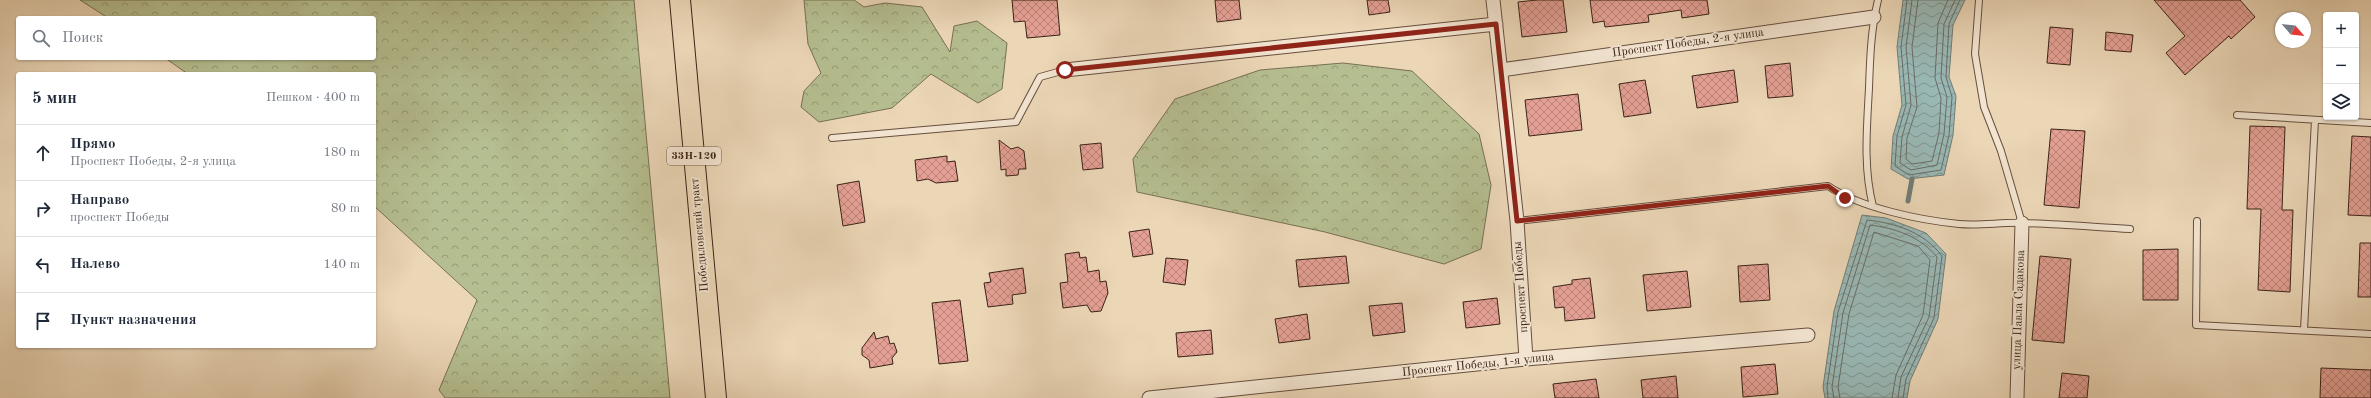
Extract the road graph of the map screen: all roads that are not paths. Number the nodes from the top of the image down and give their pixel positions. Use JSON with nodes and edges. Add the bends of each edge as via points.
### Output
{"nodes":[{"id":1,"x":680,"y":0,"type":"edge"},
{"id":2,"x":1493,"y":0,"type":"edge"},
{"id":3,"x":1878,"y":0,"type":"edge"},
{"id":4,"x":1979,"y":0,"type":"edge"},
{"id":5,"x":1874,"y":17,"type":"junction"},
{"id":6,"x":1496,"y":24,"type":"junction"},
{"id":7,"x":1065,"y":70,"type":"joint"},
{"id":8,"x":1501,"y":70,"type":"junction"},
{"id":9,"x":2237,"y":115,"type":"dead end"},
{"id":10,"x":2315,"y":120,"type":"junction"},
{"id":11,"x":2371,"y":123,"type":"edge"},
{"id":12,"x":832,"y":138,"type":"dead end"},
{"id":13,"x":1874,"y":206,"type":"junction"},
{"id":14,"x":1517,"y":221,"type":"junction"},
{"id":15,"x":2197,"y":221,"type":"dead end"},
{"id":16,"x":2022,"y":223,"type":"junction"},
{"id":17,"x":2130,"y":229,"type":"dead end"},
{"id":18,"x":2304,"y":330,"type":"junction"},
{"id":19,"x":2371,"y":334,"type":"edge"},
{"id":20,"x":1808,"y":335,"type":"dead end"},
{"id":21,"x":1526,"y":360,"type":"junction"},
{"id":22,"x":716,"y":398,"type":"edge"},
{"id":23,"x":1149,"y":398,"type":"edge"},
{"id":24,"x":2017,"y":398,"type":"edge"}],
"edges":[{"from":1,"to":22,"type":"main road","name":"Победиловский тракт","number":"33Н-120"},
{"from":2,"to":6,"type":"street","name":"проспект Победы"},
{"from":3,"to":5,"type":"lane"},
{"from":4,"to":16,"type":"lane","via":[[1975,54],[1984,107],[2001,151]]},
{"from":5,"to":8,"type":"street","name":"Проспект Победы, 2-я улица"},
{"from":5,"to":13,"type":"lane","via":[[1867,127],[1868,170]]},
{"from":6,"to":7,"type":"street"},
{"from":6,"to":8,"type":"street","name":"проспект Победы"},
{"from":7,"to":12,"type":"lane","via":[[1040,77],[1016,122]]},
{"from":8,"to":14,"type":"street","name":"проспект Победы"},
{"from":9,"to":10,"type":"lane"},
{"from":10,"to":11,"type":"lane"},
{"from":10,"to":18,"type":"lane"},
{"from":13,"to":14,"type":"lane","via":[[1845,198],[1828,186]]},
{"from":13,"to":16,"type":"lane","via":[[1960,224]]},
{"from":14,"to":21,"type":"street","name":"проспект Победы"},
{"from":15,"to":18,"type":"lane","via":[[2196,324]]},
{"from":16,"to":17,"type":"lane"},
{"from":16,"to":24,"type":"street","name":"улица Павла Садакова"},
{"from":18,"to":19,"type":"lane"},
{"from":20,"to":21,"type":"street","name":"Проспект Победы, 1-я улица"},
{"from":21,"to":23,"type":"street","name":"Проспект Победы, 1-я улица"}]}
